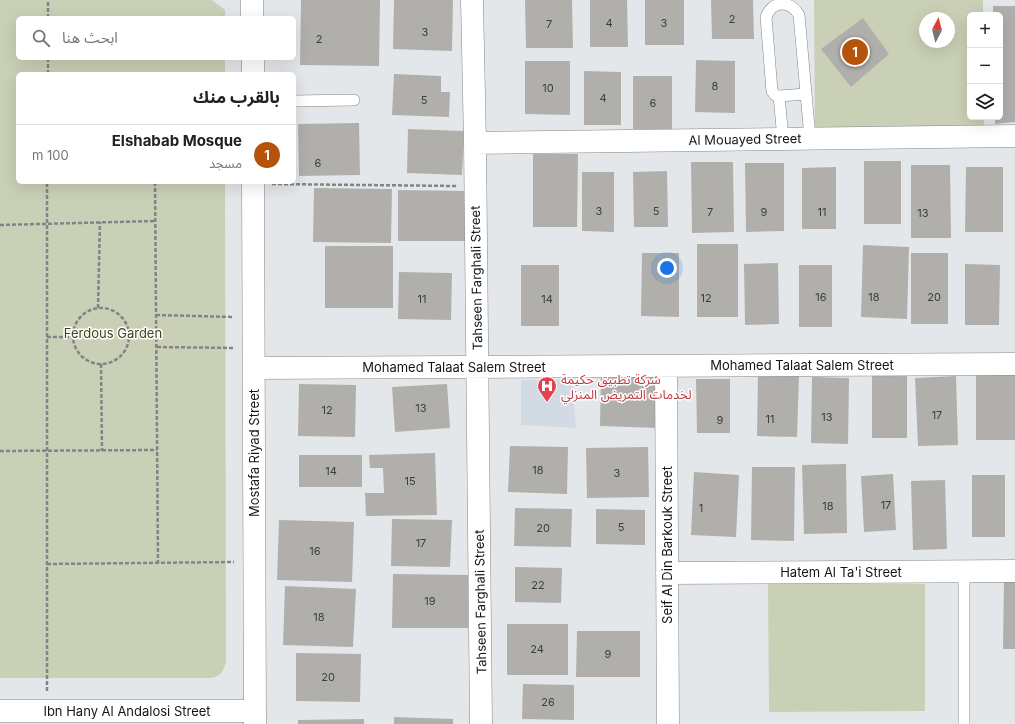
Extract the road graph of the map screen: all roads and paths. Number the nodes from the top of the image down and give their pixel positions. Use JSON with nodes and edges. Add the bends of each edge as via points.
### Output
{"nodes":[{"id":1,"x":48,"y":0,"type":"edge"},
{"id":2,"x":252,"y":0,"type":"edge"},
{"id":3,"x":472,"y":0,"type":"edge"},
{"id":4,"x":48,"y":16,"type":"edge"},
{"id":5,"x":252,"y":16,"type":"edge"},
{"id":6,"x":48,"y":60,"type":"edge"},
{"id":7,"x":252,"y":60,"type":"edge"},
{"id":8,"x":48,"y":72,"type":"edge"},
{"id":9,"x":253,"y":72,"type":"edge"},
{"id":10,"x":806,"y":94,"type":"junction"},
{"id":11,"x":779,"y":96,"type":"junction"},
{"id":12,"x":354,"y":100,"type":"dead end"},
{"id":13,"x":296,"y":101,"type":"edge"},
{"id":14,"x":1015,"y":136,"type":"edge"},
{"id":15,"x":810,"y":138,"type":"junction"},
{"id":16,"x":783,"y":139,"type":"junction"},
{"id":17,"x":475,"y":143,"type":"junction"},
{"id":18,"x":47,"y":184,"type":"edge"},
{"id":19,"x":155,"y":184,"type":"edge"},
{"id":20,"x":253,"y":184,"type":"edge"},
{"id":21,"x":296,"y":184,"type":"edge"},
{"id":22,"x":475,"y":186,"type":"junction"},
{"id":23,"x":155,"y":221,"type":"junction"},
{"id":24,"x":100,"y":222,"type":"junction"},
{"id":25,"x":47,"y":224,"type":"junction"},
{"id":26,"x":0,"y":225,"type":"edge"},
{"id":27,"x":98,"y":308,"type":"junction"},
{"id":28,"x":156,"y":315,"type":"junction"},
{"id":29,"x":254,"y":318,"type":"junction"},
{"id":30,"x":129,"y":333,"type":"junction"},
{"id":31,"x":156,"y":333,"type":"junction"},
{"id":32,"x":47,"y":337,"type":"junction"},
{"id":33,"x":73,"y":337,"type":"junction"},
{"id":34,"x":157,"y":347,"type":"junction"},
{"id":35,"x":254,"y":358,"type":"junction"},
{"id":36,"x":101,"y":364,"type":"junction"},
{"id":37,"x":1015,"y":364,"type":"edge"},
{"id":38,"x":666,"y":366,"type":"junction"},
{"id":39,"x":477,"y":367,"type":"junction"},
{"id":40,"x":157,"y":450,"type":"junction"},
{"id":41,"x":0,"y":451,"type":"edge"},
{"id":42,"x":47,"y":451,"type":"junction"},
{"id":43,"x":102,"y":451,"type":"junction"},
{"id":44,"x":254,"y":562,"type":"junction"},
{"id":45,"x":158,"y":563,"type":"junction"},
{"id":46,"x":47,"y":564,"type":"junction"},
{"id":47,"x":964,"y":571,"type":"junction"},
{"id":48,"x":1015,"y":571,"type":"edge"},
{"id":49,"x":667,"y":573,"type":"junction"},
{"id":50,"x":0,"y":711,"type":"edge"},
{"id":51,"x":47,"y":711,"type":"junction"},
{"id":52,"x":255,"y":718,"type":"edge"},
{"id":53,"x":481,"y":724,"type":"edge"},
{"id":54,"x":668,"y":724,"type":"edge"},
{"id":55,"x":964,"y":724,"type":"edge"}],
"edges":[{"from":1,"to":4,"type":"path"},
{"from":2,"to":5,"type":"street"},
{"from":3,"to":17,"type":"street","name":"Tahseen Farghali Street"},
{"from":6,"to":8,"type":"path"},
{"from":7,"to":9,"type":"street"},
{"from":10,"to":11,"type":"lane"},
{"from":10,"to":11,"type":"lane","via":[[799,15],[792,6],[781,3],[776,4],[768,12],[766,22],[772,91],[775,96]]},
{"from":10,"to":15,"type":"lane"},
{"from":11,"to":16,"type":"lane"},
{"from":12,"to":13,"type":"lane"},
{"from":14,"to":15,"type":"street","name":"Al Mouayed Street"},
{"from":15,"to":16,"type":"street","name":"Al Mouayed Street"},
{"from":16,"to":17,"type":"street","name":"Al Mouayed Street"},
{"from":17,"to":22,"type":"street","name":"Tahseen Farghali Street"},
{"from":18,"to":25,"type":"path"},
{"from":19,"to":23,"type":"path"},
{"from":20,"to":29,"type":"street","name":"Mostafa Riyad Street"},
{"from":21,"to":22,"type":"path"},
{"from":22,"to":39,"type":"street","name":"Tahseen Farghali Street"},
{"from":23,"to":24,"type":"path"},
{"from":23,"to":28,"type":"path"},
{"from":24,"to":25,"type":"path"},
{"from":24,"to":27,"type":"path"},
{"from":25,"to":26,"type":"path"},
{"from":25,"to":32,"type":"path"},
{"from":27,"to":30,"type":"path","via":[[111,309],[122,316]]},
{"from":27,"to":33,"type":"path","via":[[85,312],[80,317]]},
{"from":28,"to":29,"type":"path"},
{"from":28,"to":31,"type":"path"},
{"from":29,"to":35,"type":"street","name":"Mostafa Riyad Street"},
{"from":30,"to":31,"type":"path"},
{"from":30,"to":36,"type":"path","via":[[129,341],[122,355],[109,363]]},
{"from":31,"to":34,"type":"path"},
{"from":32,"to":33,"type":"path"},
{"from":32,"to":42,"type":"path"},
{"from":33,"to":36,"type":"path","via":[[82,356],[93,363]]},
{"from":34,"to":35,"type":"path"},
{"from":34,"to":40,"type":"path"},
{"from":35,"to":39,"type":"street","name":"Mohamed Talaat Salem Street"},
{"from":35,"to":44,"type":"street","name":"Mostafa Riyad Street"},
{"from":36,"to":43,"type":"path"},
{"from":37,"to":38,"type":"street","name":"Mohamed Talaat Salem Street"},
{"from":38,"to":39,"type":"street","name":"Mohamed Talaat Salem Street"},
{"from":38,"to":49,"type":"street","name":"Seif Al Din Barkouk Street"},
{"from":39,"to":53,"type":"street","name":"Tahseen Farghali Street"},
{"from":40,"to":43,"type":"path"},
{"from":40,"to":45,"type":"path"},
{"from":41,"to":42,"type":"path"},
{"from":42,"to":43,"type":"path"},
{"from":42,"to":46,"type":"path"},
{"from":44,"to":45,"type":"path"},
{"from":44,"to":52,"type":"street","name":"Mostafa Riyad Street"},
{"from":45,"to":46,"type":"path"},
{"from":46,"to":51,"type":"path"},
{"from":47,"to":48,"type":"street","name":"Hatem Al Ta'i Street"},
{"from":47,"to":49,"type":"street","name":"Hatem Al Ta'i Street"},
{"from":47,"to":55,"type":"lane"},
{"from":49,"to":54,"type":"street","name":"Seif Al Din Barkouk Street"},
{"from":50,"to":51,"type":"street","name":"Ibn Hany Al Andalosi Street"},
{"from":51,"to":52,"type":"street","name":"Ibn Hany Al Andalosi Street"}]}
